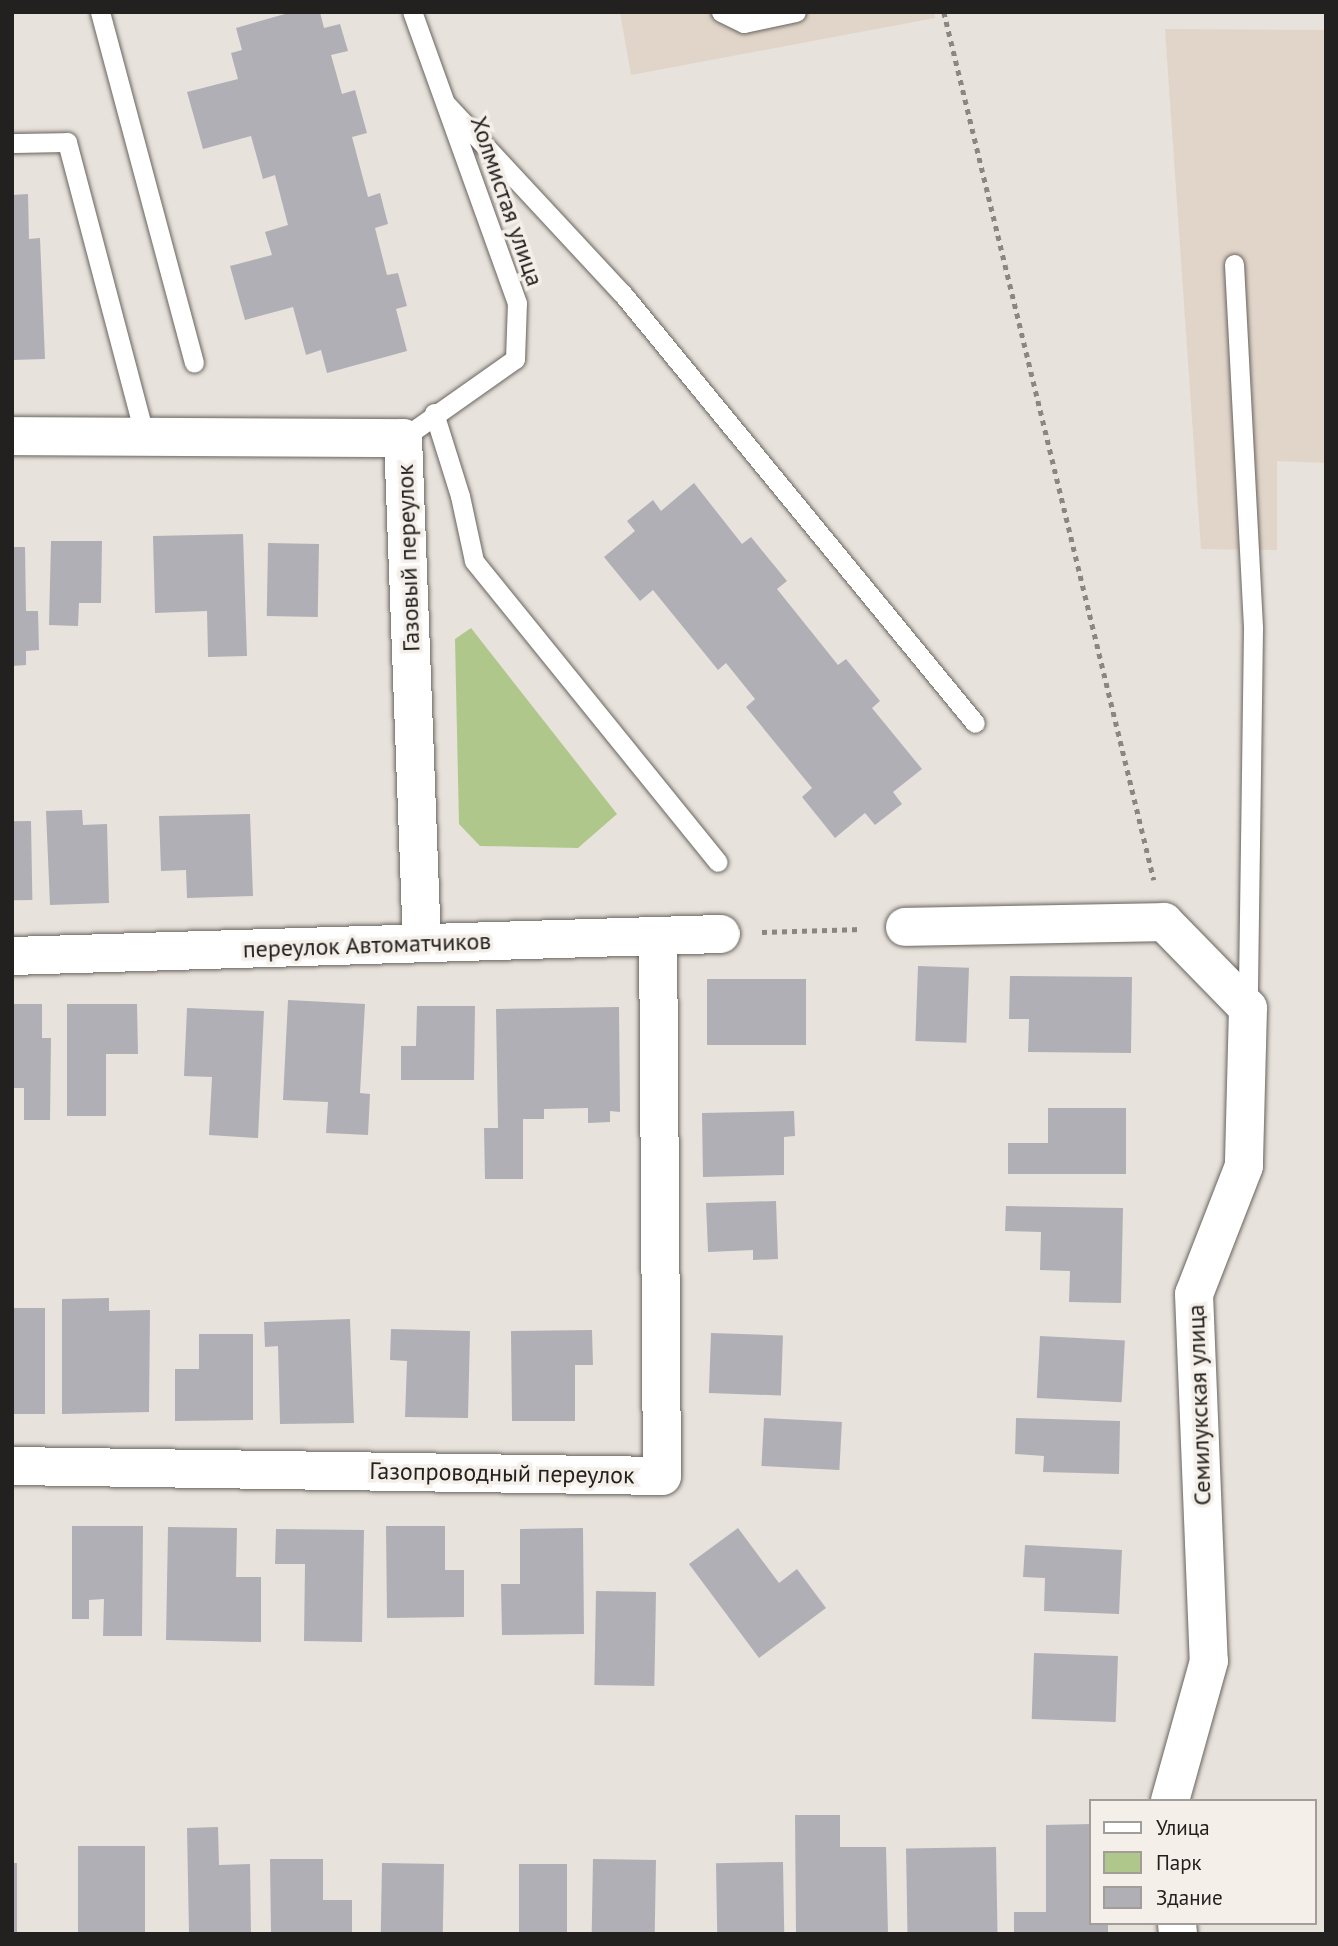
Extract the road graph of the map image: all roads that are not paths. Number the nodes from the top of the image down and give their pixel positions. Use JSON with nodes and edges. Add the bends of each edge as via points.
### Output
{"nodes":[{"id":1,"x":100,"y":12,"type":"edge"},
{"id":2,"x":412,"y":12,"type":"edge"},
{"id":3,"x":721,"y":12,"type":"edge"},
{"id":4,"x":796,"y":12,"type":"edge"},
{"id":5,"x":447,"y":104,"type":"junction"},
{"id":6,"x":12,"y":143,"type":"edge"},
{"id":7,"x":1234,"y":264,"type":"dead end"},
{"id":8,"x":194,"y":363,"type":"dead end"},
{"id":9,"x":434,"y":413,"type":"junction"},
{"id":10,"x":12,"y":436,"type":"edge"},
{"id":11,"x":145,"y":437,"type":"junction"},
{"id":12,"x":403,"y":438,"type":"junction"},
{"id":13,"x":975,"y":723,"type":"dead end"},
{"id":14,"x":718,"y":862,"type":"dead end"},
{"id":15,"x":905,"y":927,"type":"road end"},
{"id":16,"x":721,"y":934,"type":"road end"},
{"id":17,"x":658,"y":936,"type":"junction"},
{"id":18,"x":422,"y":943,"type":"junction"},
{"id":19,"x":12,"y":956,"type":"edge"},
{"id":20,"x":1248,"y":1008,"type":"junction"},
{"id":21,"x":12,"y":1466,"type":"edge"},
{"id":22,"x":1171,"y":1799,"type":"edge"}],
"edges":[{"from":1,"to":8,"type":"lane"},
{"from":2,"to":5,"type":"lane","name":"Холмистая улица"},
{"from":3,"to":4,"type":"lane","via":[[744,23]]},
{"from":5,"to":9,"type":"lane","name":"Холмистая улица","via":[[517,303],[514,359]]},
{"from":5,"to":13,"type":"lane","via":[[622,293]]},
{"from":6,"to":11,"type":"lane","via":[[67,142]]},
{"from":7,"to":20,"type":"lane","via":[[1253,629]]},
{"from":9,"to":12,"type":"lane","name":"Холмистая улица"},
{"from":9,"to":14,"type":"lane","via":[[474,561]]},
{"from":10,"to":11,"type":"street","name":"Газовый переулок"},
{"from":11,"to":12,"type":"street","name":"Газовый переулок"},
{"from":12,"to":18,"type":"street","name":"Газовый переулок"},
{"from":15,"to":20,"type":"street","via":[[1164,922]]},
{"from":16,"to":17,"type":"street","name":"переулок Автоматчиков"},
{"from":17,"to":18,"type":"street","name":"переулок Автоматчиков"},
{"from":17,"to":21,"type":"street","name":"Газопроводный переулок","via":[[662,1476]]},
{"from":18,"to":19,"type":"street","name":"переулок Автоматчиков"},
{"from":20,"to":22,"type":"street","name":"Семилукская улица","via":[[1244,1166],[1195,1294],[1209,1661]]}]}
